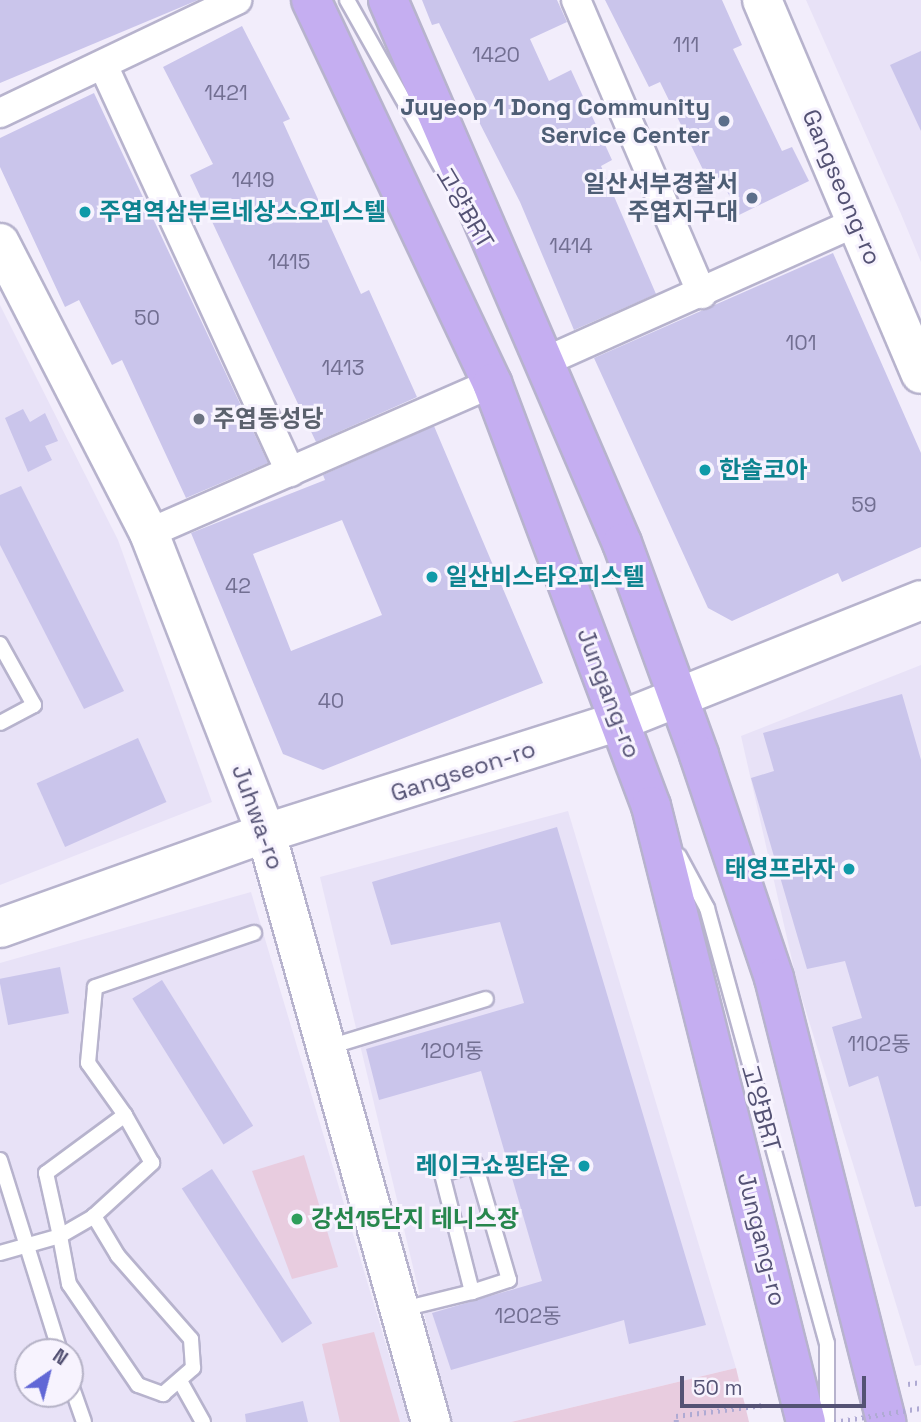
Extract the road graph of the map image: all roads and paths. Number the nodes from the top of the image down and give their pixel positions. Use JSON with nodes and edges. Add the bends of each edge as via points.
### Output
{"nodes":[{"id":1,"x":237,"y":0,"type":"edge"},
{"id":2,"x":311,"y":0,"type":"edge"},
{"id":3,"x":318,"y":0,"type":"edge"},
{"id":4,"x":347,"y":0,"type":"edge"},
{"id":5,"x":388,"y":0,"type":"edge"},
{"id":6,"x":576,"y":0,"type":"edge"},
{"id":7,"x":762,"y":0,"type":"edge"},
{"id":8,"x":104,"y":67,"type":"junction"},
{"id":9,"x":357,"y":92,"type":"junction"},
{"id":10,"x":0,"y":113,"type":"edge"},
{"id":11,"x":857,"y":222,"type":"junction"},
{"id":12,"x":0,"y":243,"type":"edge"},
{"id":13,"x":702,"y":294,"type":"junction"},
{"id":14,"x":523,"y":305,"type":"junction"},
{"id":15,"x":546,"y":361,"type":"junction"},
{"id":16,"x":921,"y":374,"type":"edge"},
{"id":17,"x":492,"y":383,"type":"junction"},
{"id":18,"x":290,"y":472,"type":"junction"},
{"id":19,"x":149,"y":533,"type":"junction"},
{"id":20,"x":921,"y":600,"type":"edge"},
{"id":21,"x":0,"y":644,"type":"edge"},
{"id":22,"x":677,"y":699,"type":"junction"},
{"id":23,"x":620,"y":721,"type":"junction"},
{"id":24,"x":0,"y":723,"type":"edge"},
{"id":25,"x":651,"y":806,"type":"junction"},
{"id":26,"x":266,"y":833,"type":"junction"},
{"id":27,"x":0,"y":928,"type":"edge"},
{"id":28,"x":254,"y":933,"type":"dead end"},
{"id":29,"x":486,"y":999,"type":"dead end"},
{"id":30,"x":327,"y":1047,"type":"junction"},
{"id":31,"x":125,"y":1115,"type":"junction"},
{"id":32,"x":0,"y":1160,"type":"edge"},
{"id":33,"x":94,"y":1216,"type":"junction"},
{"id":34,"x":60,"y":1236,"type":"junction"},
{"id":35,"x":23,"y":1244,"type":"junction"},
{"id":36,"x":0,"y":1253,"type":"edge"},
{"id":37,"x":472,"y":1292,"type":"junction"},
{"id":38,"x":403,"y":1309,"type":"junction"},
{"id":39,"x":55,"y":1338,"type":"edge"},
{"id":40,"x":871,"y":1364,"type":"junction"},
{"id":41,"x":180,"y":1381,"type":"junction"},
{"id":42,"x":921,"y":1382,"type":"edge"},
{"id":43,"x":908,"y":1384,"type":"dead end"},
{"id":44,"x":763,"y":1405,"type":"dead end"},
{"id":45,"x":921,"y":1408,"type":"edge"},
{"id":46,"x":203,"y":1422,"type":"edge"},
{"id":47,"x":431,"y":1422,"type":"edge"},
{"id":48,"x":677,"y":1422,"type":"edge"},
{"id":49,"x":806,"y":1422,"type":"edge"},
{"id":50,"x":827,"y":1422,"type":"edge"},
{"id":51,"x":834,"y":1422,"type":"edge"},
{"id":52,"x":870,"y":1422,"type":"edge"},
{"id":53,"x":886,"y":1422,"type":"edge"}],
"edges":[{"from":1,"to":8,"type":"street"},
{"from":2,"to":9,"type":"main road","name":"Jungang-ro"},
{"from":3,"to":9,"type":"lane"},
{"from":4,"to":14,"type":"lane","name":"고양BRT","via":[[376,60]]},
{"from":5,"to":14,"type":"main road"},
{"from":6,"to":13,"type":"street"},
{"from":7,"to":11,"type":"street","name":"Gangseong-ro"},
{"from":8,"to":10,"type":"street"},
{"from":8,"to":18,"type":"street"},
{"from":9,"to":17,"type":"main road","name":"Jungang-ro"},
{"from":11,"to":13,"type":"street"},
{"from":11,"to":16,"type":"street","name":"Gangseong-ro"},
{"from":12,"to":19,"type":"street","name":"Juhwa-ro"},
{"from":13,"to":15,"type":"street"},
{"from":14,"to":15,"type":"main road"},
{"from":15,"to":22,"type":"main road","via":[[622,543]]},
{"from":17,"to":18,"type":"street"},
{"from":17,"to":23,"type":"main road","name":"Jungang-ro"},
{"from":18,"to":19,"type":"street"},
{"from":19,"to":26,"type":"street","name":"Juhwa-ro"},
{"from":20,"to":22,"type":"street","name":"Gangseon-ro"},
{"from":21,"to":24,"type":"lane","via":[[34,705]]},
{"from":22,"to":23,"type":"street","name":"Gangseon-ro"},
{"from":22,"to":40,"type":"main road","via":[[774,978]]},
{"from":23,"to":25,"type":"main road","name":"Jungang-ro"},
{"from":23,"to":26,"type":"street","name":"Gangseon-ro"},
{"from":25,"to":49,"type":"main road","name":"Jungang-ro"},
{"from":25,"to":50,"type":"lane","name":"고양BRT","via":[[707,908],[827,1343]]},
{"from":26,"to":27,"type":"street","name":"Gangseon-ro"},
{"from":26,"to":30,"type":"street","name":"Juhwa-ro"},
{"from":28,"to":31,"type":"lane","via":[[95,987],[88,1063]]},
{"from":29,"to":30,"type":"lane"},
{"from":30,"to":38,"type":"street","name":"Juhwa-ro"},
{"from":31,"to":33,"type":"lane","via":[[152,1163]]},
{"from":31,"to":34,"type":"lane","via":[[46,1173]]},
{"from":32,"to":35,"type":"lane"},
{"from":33,"to":34,"type":"lane"},
{"from":33,"to":41,"type":"lane","via":[[118,1256],[191,1339],[193,1368]]},
{"from":34,"to":35,"type":"lane"},
{"from":34,"to":41,"type":"lane","via":[[69,1284],[138,1385],[163,1394]]},
{"from":35,"to":36,"type":"lane"},
{"from":35,"to":39,"type":"lane"},
{"from":37,"to":37,"type":"lane","via":[[509,1280],[475,1164],[443,1174]]},
{"from":37,"to":38,"type":"lane"},
{"from":38,"to":47,"type":"street","name":"Juhwa-ro"},
{"from":40,"to":52,"type":"lane"},
{"from":40,"to":53,"type":"main road"},
{"from":41,"to":46,"type":"lane"},
{"from":42,"to":43,"type":"path"},
{"from":44,"to":48,"type":"path","via":[[676,1416]]},
{"from":45,"to":51,"type":"path","bridge":true}]}
